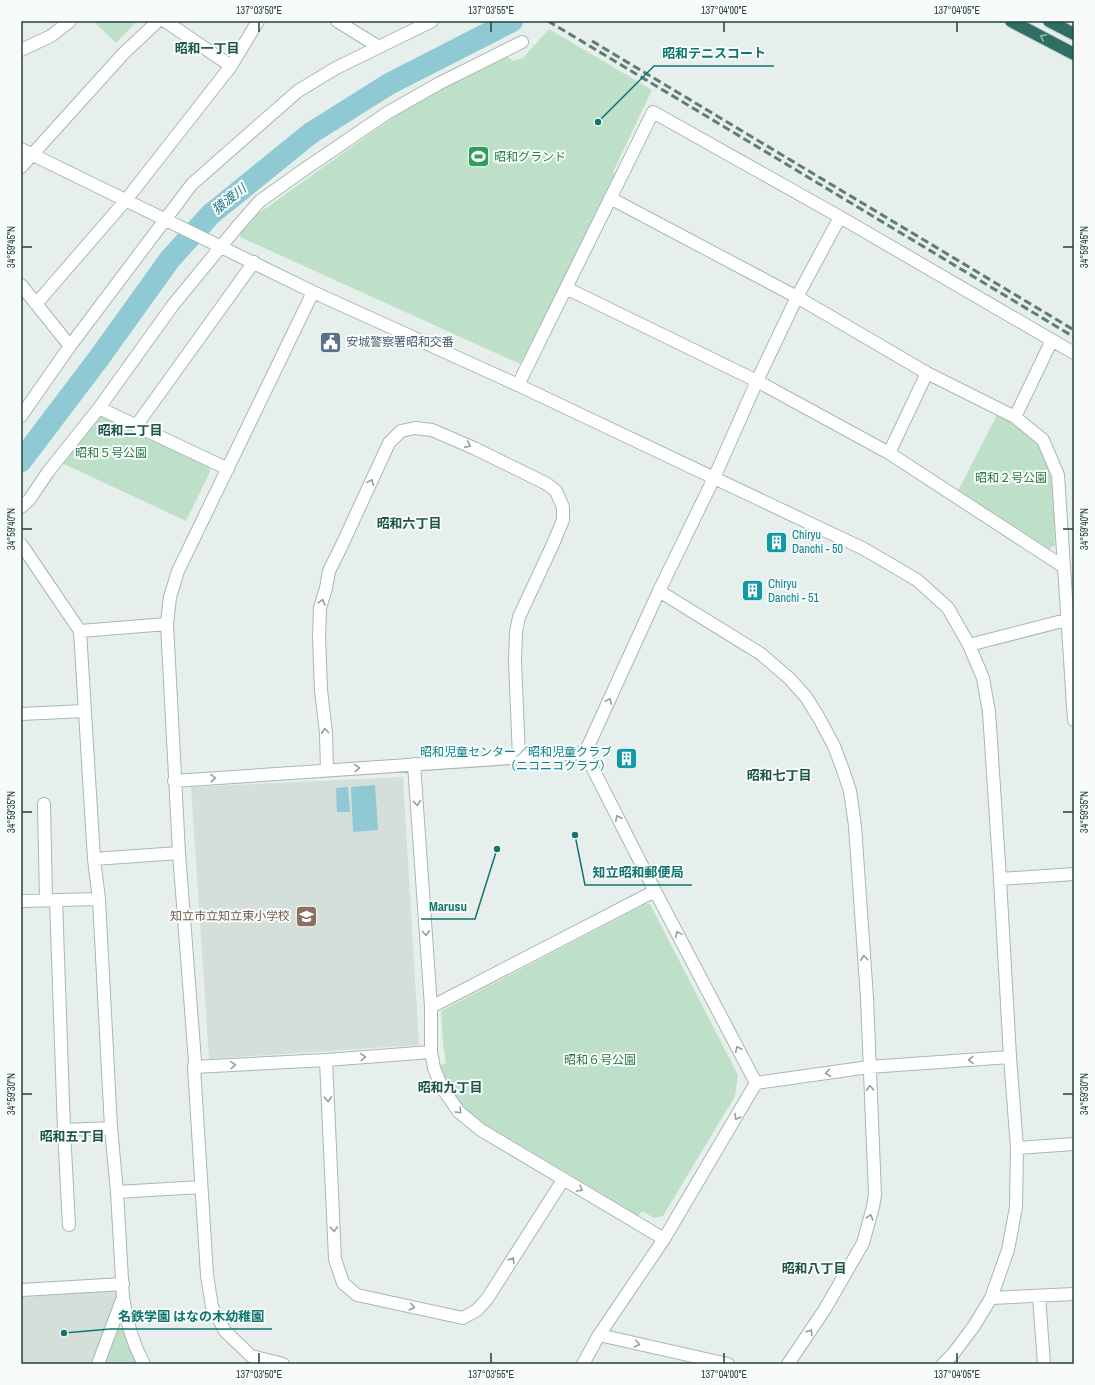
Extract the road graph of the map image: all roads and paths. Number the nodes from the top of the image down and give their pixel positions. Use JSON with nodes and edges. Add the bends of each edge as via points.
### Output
{"nodes":[{"id":1,"x":70,"y":21,"type":"edge"},
{"id":2,"x":158,"y":21,"type":"edge"},
{"id":3,"x":165,"y":21,"type":"edge"},
{"id":4,"x":258,"y":21,"type":"edge"},
{"id":5,"x":337,"y":21,"type":"edge"},
{"id":6,"x":432,"y":21,"type":"edge"},
{"id":7,"x":1011,"y":21,"type":"edge"},
{"id":8,"x":1049,"y":21,"type":"edge"},
{"id":9,"x":1074,"y":34,"type":"edge"},
{"id":10,"x":522,"y":42,"type":"dead end"},
{"id":11,"x":379,"y":47,"type":"junction"},
{"id":12,"x":21,"y":50,"type":"edge"},
{"id":13,"x":1074,"y":54,"type":"edge"},
{"id":14,"x":231,"y":66,"type":"junction"},
{"id":15,"x":21,"y":149,"type":"edge"},
{"id":16,"x":32,"y":155,"type":"junction"},
{"id":17,"x":21,"y":167,"type":"edge"},
{"id":18,"x":610,"y":198,"type":"junction"},
{"id":19,"x":126,"y":200,"type":"junction"},
{"id":20,"x":840,"y":217,"type":"junction"},
{"id":21,"x":168,"y":221,"type":"junction"},
{"id":22,"x":218,"y":245,"type":"junction"},
{"id":23,"x":254,"y":262,"type":"junction"},
{"id":24,"x":21,"y":285,"type":"edge"},
{"id":25,"x":566,"y":288,"type":"junction"},
{"id":26,"x":313,"y":292,"type":"junction"},
{"id":27,"x":797,"y":297,"type":"junction"},
{"id":28,"x":36,"y":304,"type":"junction"},
{"id":29,"x":1052,"y":340,"type":"junction"},
{"id":30,"x":70,"y":346,"type":"junction"},
{"id":31,"x":1074,"y":353,"type":"edge"},
{"id":32,"x":928,"y":373,"type":"junction"},
{"id":33,"x":757,"y":381,"type":"junction"},
{"id":34,"x":518,"y":385,"type":"junction"},
{"id":35,"x":99,"y":408,"type":"junction"},
{"id":36,"x":21,"y":416,"type":"edge"},
{"id":37,"x":1015,"y":417,"type":"junction"},
{"id":38,"x":136,"y":426,"type":"junction"},
{"id":39,"x":889,"y":453,"type":"junction"},
{"id":40,"x":228,"y":469,"type":"junction"},
{"id":41,"x":714,"y":478,"type":"junction"},
{"id":42,"x":21,"y":507,"type":"edge"},
{"id":43,"x":21,"y":544,"type":"edge"},
{"id":44,"x":1064,"y":567,"type":"junction"},
{"id":45,"x":659,"y":590,"type":"junction"},
{"id":46,"x":1071,"y":619,"type":"edge"},
{"id":47,"x":167,"y":624,"type":"junction"},
{"id":48,"x":80,"y":631,"type":"junction"},
{"id":49,"x":968,"y":645,"type":"junction"},
{"id":50,"x":84,"y":711,"type":"junction"},
{"id":51,"x":21,"y":714,"type":"edge"},
{"id":52,"x":1074,"y":720,"type":"edge"},
{"id":53,"x":585,"y":753,"type":"junction"},
{"id":54,"x":519,"y":757,"type":"junction"},
{"id":55,"x":414,"y":764,"type":"junction"},
{"id":56,"x":327,"y":770,"type":"junction"},
{"id":57,"x":174,"y":781,"type":"junction"},
{"id":58,"x":44,"y":804,"type":"dead end"},
{"id":59,"x":179,"y":853,"type":"junction"},
{"id":60,"x":94,"y":859,"type":"junction"},
{"id":61,"x":1074,"y":874,"type":"edge"},
{"id":62,"x":1000,"y":879,"type":"junction"},
{"id":63,"x":655,"y":891,"type":"junction"},
{"id":64,"x":99,"y":899,"type":"junction"},
{"id":65,"x":51,"y":900,"type":"junction"},
{"id":66,"x":21,"y":901,"type":"edge"},
{"id":67,"x":431,"y":1007,"type":"junction"},
{"id":68,"x":431,"y":1052,"type":"junction"},
{"id":69,"x":1010,"y":1057,"type":"junction"},
{"id":70,"x":326,"y":1060,"type":"junction"},
{"id":71,"x":194,"y":1067,"type":"junction"},
{"id":72,"x":869,"y":1067,"type":"junction"},
{"id":73,"x":756,"y":1084,"type":"junction"},
{"id":74,"x":111,"y":1128,"type":"junction"},
{"id":75,"x":64,"y":1130,"type":"junction"},
{"id":76,"x":1074,"y":1144,"type":"edge"},
{"id":77,"x":1017,"y":1148,"type":"junction"},
{"id":78,"x":563,"y":1180,"type":"junction"},
{"id":79,"x":201,"y":1188,"type":"junction"},
{"id":80,"x":117,"y":1192,"type":"junction"},
{"id":81,"x":69,"y":1225,"type":"dead end"},
{"id":82,"x":664,"y":1238,"type":"junction"},
{"id":83,"x":122,"y":1284,"type":"junction"},
{"id":84,"x":21,"y":1290,"type":"edge"},
{"id":85,"x":1074,"y":1294,"type":"edge"},
{"id":86,"x":1038,"y":1296,"type":"junction"},
{"id":87,"x":123,"y":1297,"type":"junction"},
{"id":88,"x":991,"y":1298,"type":"junction"},
{"id":89,"x":599,"y":1335,"type":"junction"},
{"id":90,"x":98,"y":1364,"type":"edge"},
{"id":91,"x":144,"y":1364,"type":"edge"},
{"id":92,"x":283,"y":1364,"type":"edge"},
{"id":93,"x":583,"y":1364,"type":"edge"},
{"id":94,"x":728,"y":1364,"type":"edge"},
{"id":95,"x":788,"y":1364,"type":"edge"},
{"id":96,"x":943,"y":1364,"type":"edge"},
{"id":97,"x":1044,"y":1364,"type":"edge"}],
"edges":[{"from":1,"to":12,"type":"street","via":[[51,36]]},
{"from":2,"to":16,"type":"street","via":[[122,54]]},
{"from":3,"to":14,"type":"street"},
{"from":4,"to":14,"type":"street"},
{"from":5,"to":11,"type":"street"},
{"from":6,"to":11,"type":"street"},
{"from":13,"to":7,"type":"highway","one_way":true},
{"from":8,"to":9,"type":"highway"},
{"from":10,"to":22,"type":"street","via":[[438,84],[340,144],[260,201]]},
{"from":11,"to":21,"type":"street","via":[[336,68],[298,91],[192,184]]},
{"from":14,"to":19,"type":"street"},
{"from":15,"to":16,"type":"street"},
{"from":16,"to":17,"type":"street"},
{"from":16,"to":19,"type":"street"},
{"from":18,"to":20,"type":"street","via":[[653,112]]},
{"from":18,"to":25,"type":"street"},
{"from":18,"to":27,"type":"street"},
{"from":19,"to":21,"type":"street"},
{"from":19,"to":28,"type":"street"},
{"from":20,"to":27,"type":"street"},
{"from":20,"to":29,"type":"street"},
{"from":21,"to":22,"type":"street"},
{"from":21,"to":30,"type":"street"},
{"from":22,"to":23,"type":"street"},
{"from":22,"to":35,"type":"street"},
{"from":23,"to":26,"type":"street"},
{"from":23,"to":38,"type":"street"},
{"from":24,"to":28,"type":"street"},
{"from":25,"to":33,"type":"street"},
{"from":25,"to":34,"type":"street"},
{"from":26,"to":34,"type":"street"},
{"from":26,"to":40,"type":"street"},
{"from":27,"to":32,"type":"street"},
{"from":27,"to":33,"type":"street"},
{"from":28,"to":30,"type":"street"},
{"from":29,"to":31,"type":"street"},
{"from":29,"to":37,"type":"street"},
{"from":30,"to":36,"type":"street"},
{"from":32,"to":37,"type":"street"},
{"from":32,"to":39,"type":"street"},
{"from":33,"to":39,"type":"street"},
{"from":33,"to":41,"type":"street"},
{"from":34,"to":41,"type":"street"},
{"from":35,"to":38,"type":"street"},
{"from":35,"to":42,"type":"street"},
{"from":37,"to":44,"type":"street","via":[[1043,440],[1058,475]]},
{"from":38,"to":40,"type":"street"},
{"from":39,"to":44,"type":"street"},
{"from":40,"to":47,"type":"street","via":[[178,571],[170,597]]},
{"from":41,"to":45,"type":"street"},
{"from":41,"to":49,"type":"street","via":[[864,549],[917,580],[948,608]]},
{"from":43,"to":48,"type":"street"},
{"from":44,"to":46,"type":"street"},
{"from":53,"to":45,"type":"street","one_way":true},
{"from":72,"to":45,"type":"street","one_way":true,"via":[[867,998],[855,826],[850,791],[834,746],[806,697],[790,679],[761,654]]},
{"from":46,"to":49,"type":"street"},
{"from":46,"to":52,"type":"street"},
{"from":47,"to":48,"type":"street"},
{"from":47,"to":57,"type":"street"},
{"from":48,"to":50,"type":"street"},
{"from":49,"to":62,"type":"street","via":[[983,678],[989,712]]},
{"from":50,"to":51,"type":"street"},
{"from":50,"to":60,"type":"street"},
{"from":53,"to":54,"type":"street"},
{"from":63,"to":53,"type":"street","one_way":true},
{"from":54,"to":55,"type":"street"},
{"from":56,"to":54,"type":"street","one_way":true,"via":[[319,637],[320,608],[329,571],[389,443],[401,431],[415,428],[432,430],[547,484],[556,491],[563,507],[562,520],[553,544],[520,617],[516,632]]},
{"from":56,"to":55,"type":"street","one_way":true},
{"from":55,"to":67,"type":"street","one_way":true},
{"from":57,"to":56,"type":"street","one_way":true},
{"from":57,"to":59,"type":"street"},
{"from":58,"to":65,"type":"street"},
{"from":59,"to":60,"type":"street"},
{"from":59,"to":71,"type":"street"},
{"from":60,"to":64,"type":"street"},
{"from":61,"to":62,"type":"street"},
{"from":62,"to":69,"type":"street"},
{"from":63,"to":67,"type":"street"},
{"from":73,"to":63,"type":"street","one_way":true},
{"from":64,"to":65,"type":"street"},
{"from":64,"to":74,"type":"street"},
{"from":65,"to":66,"type":"street"},
{"from":65,"to":75,"type":"street"},
{"from":67,"to":68,"type":"street"},
{"from":70,"to":68,"type":"street","one_way":true},
{"from":68,"to":78,"type":"street","one_way":true,"via":[[442,1088],[459,1112],[481,1130]]},
{"from":69,"to":72,"type":"street","one_way":true},
{"from":69,"to":77,"type":"street"},
{"from":71,"to":70,"type":"street","one_way":true},
{"from":70,"to":78,"type":"street","one_way":true,"via":[[336,1259],[343,1284],[357,1295],[463,1318],[477,1310],[487,1299]]},
{"from":71,"to":79,"type":"street"},
{"from":72,"to":73,"type":"street","one_way":true},
{"from":95,"to":72,"type":"street","one_way":true,"via":[[854,1259],[862,1243],[873,1207],[875,1180]]},
{"from":73,"to":82,"type":"street","one_way":true},
{"from":74,"to":75,"type":"street"},
{"from":74,"to":80,"type":"street"},
{"from":75,"to":81,"type":"street"},
{"from":76,"to":77,"type":"street"},
{"from":77,"to":88,"type":"street","via":[[1016,1207],[1008,1250]]},
{"from":78,"to":82,"type":"street","one_way":true},
{"from":79,"to":80,"type":"street"},
{"from":79,"to":92,"type":"street","via":[[207,1275],[212,1307],[225,1331],[251,1356]]},
{"from":80,"to":83,"type":"street"},
{"from":82,"to":89,"type":"street"},
{"from":83,"to":84,"type":"street"},
{"from":83,"to":87,"type":"street"},
{"from":85,"to":86,"type":"street"},
{"from":86,"to":88,"type":"street"},
{"from":86,"to":97,"type":"street"},
{"from":87,"to":90,"type":"street"},
{"from":87,"to":91,"type":"street","via":[[133,1338]]},
{"from":88,"to":96,"type":"street","via":[[974,1326]]},
{"from":89,"to":93,"type":"street"},
{"from":89,"to":94,"type":"street","one_way":true}]}
